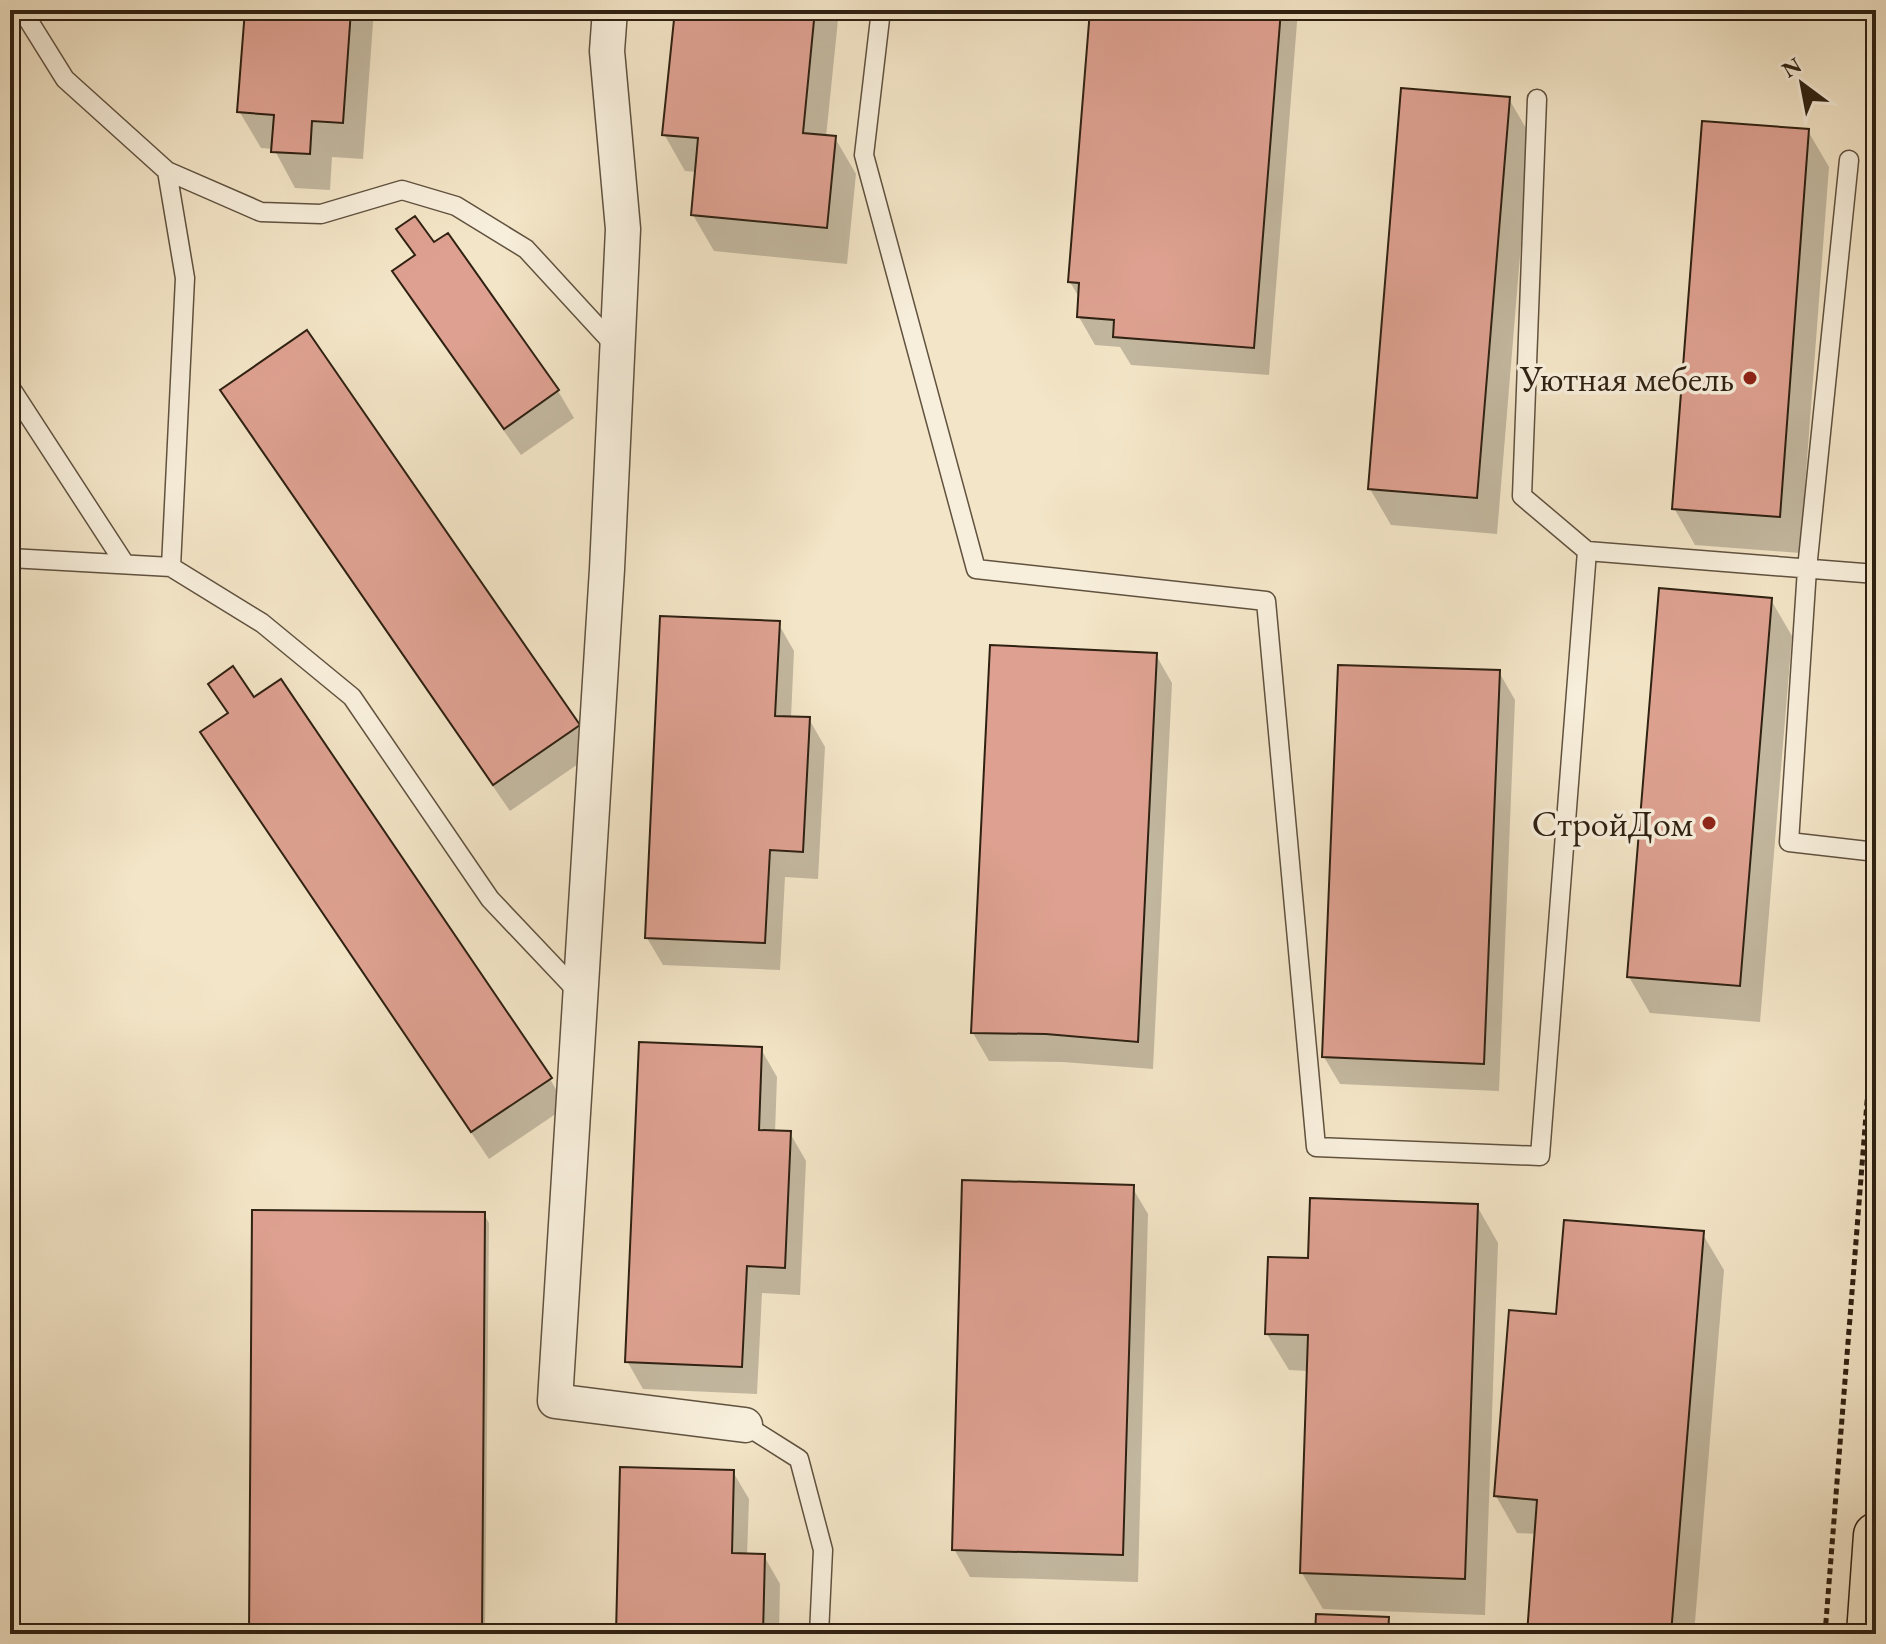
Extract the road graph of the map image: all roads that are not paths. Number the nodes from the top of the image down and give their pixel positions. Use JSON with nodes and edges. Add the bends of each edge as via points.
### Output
{"nodes":[{"id":1,"x":22,"y":10,"type":"edge"},
{"id":2,"x":610,"y":10,"type":"edge"},
{"id":3,"x":881,"y":10,"type":"edge"},
{"id":4,"x":1537,"y":99,"type":"dead end"},
{"id":5,"x":1849,"y":160,"type":"dead end"},
{"id":6,"x":167,"y":171,"type":"junction"},
{"id":7,"x":617,"y":348,"type":"junction"},
{"id":8,"x":10,"y":387,"type":"edge"},
{"id":9,"x":1587,"y":551,"type":"junction"},
{"id":10,"x":10,"y":558,"type":"edge"},
{"id":11,"x":125,"y":564,"type":"junction"},
{"id":12,"x":171,"y":567,"type":"junction"},
{"id":13,"x":1807,"y":569,"type":"junction"},
{"id":14,"x":1876,"y":574,"type":"edge"},
{"id":15,"x":1876,"y":852,"type":"edge"},
{"id":16,"x":580,"y":994,"type":"junction"},
{"id":17,"x":745,"y":1425,"type":"joint"},
{"id":18,"x":1876,"y":1535,"type":"edge"},
{"id":19,"x":819,"y":1634,"type":"edge"},
{"id":20,"x":1869,"y":1634,"type":"edge"}],
"edges":[{"from":1,"to":6,"type":"lane","via":[[65,79]]},
{"from":2,"to":7,"type":"street","via":[[607,51],[623,229]]},
{"from":3,"to":9,"type":"lane","via":[[864,155],[976,569],[1266,601],[1316,1147],[1540,1156]]},
{"from":4,"to":9,"type":"lane","via":[[1522,496]]},
{"from":5,"to":13,"type":"lane"},
{"from":6,"to":7,"type":"lane","via":[[261,212],[321,214],[402,190],[456,206],[526,249]]},
{"from":6,"to":12,"type":"lane","via":[[185,278]]},
{"from":7,"to":16,"type":"street"},
{"from":8,"to":11,"type":"lane"},
{"from":9,"to":13,"type":"lane"},
{"from":10,"to":11,"type":"lane"},
{"from":11,"to":12,"type":"lane"},
{"from":12,"to":16,"type":"lane","via":[[262,623],[352,697],[490,899]]},
{"from":13,"to":14,"type":"lane"},
{"from":13,"to":15,"type":"lane","via":[[1789,842]]},
{"from":16,"to":17,"type":"street","via":[[555,1401]]},
{"from":17,"to":19,"type":"lane","via":[[799,1459],[823,1550]]},
{"from":18,"to":20,"type":"highway"}]}
